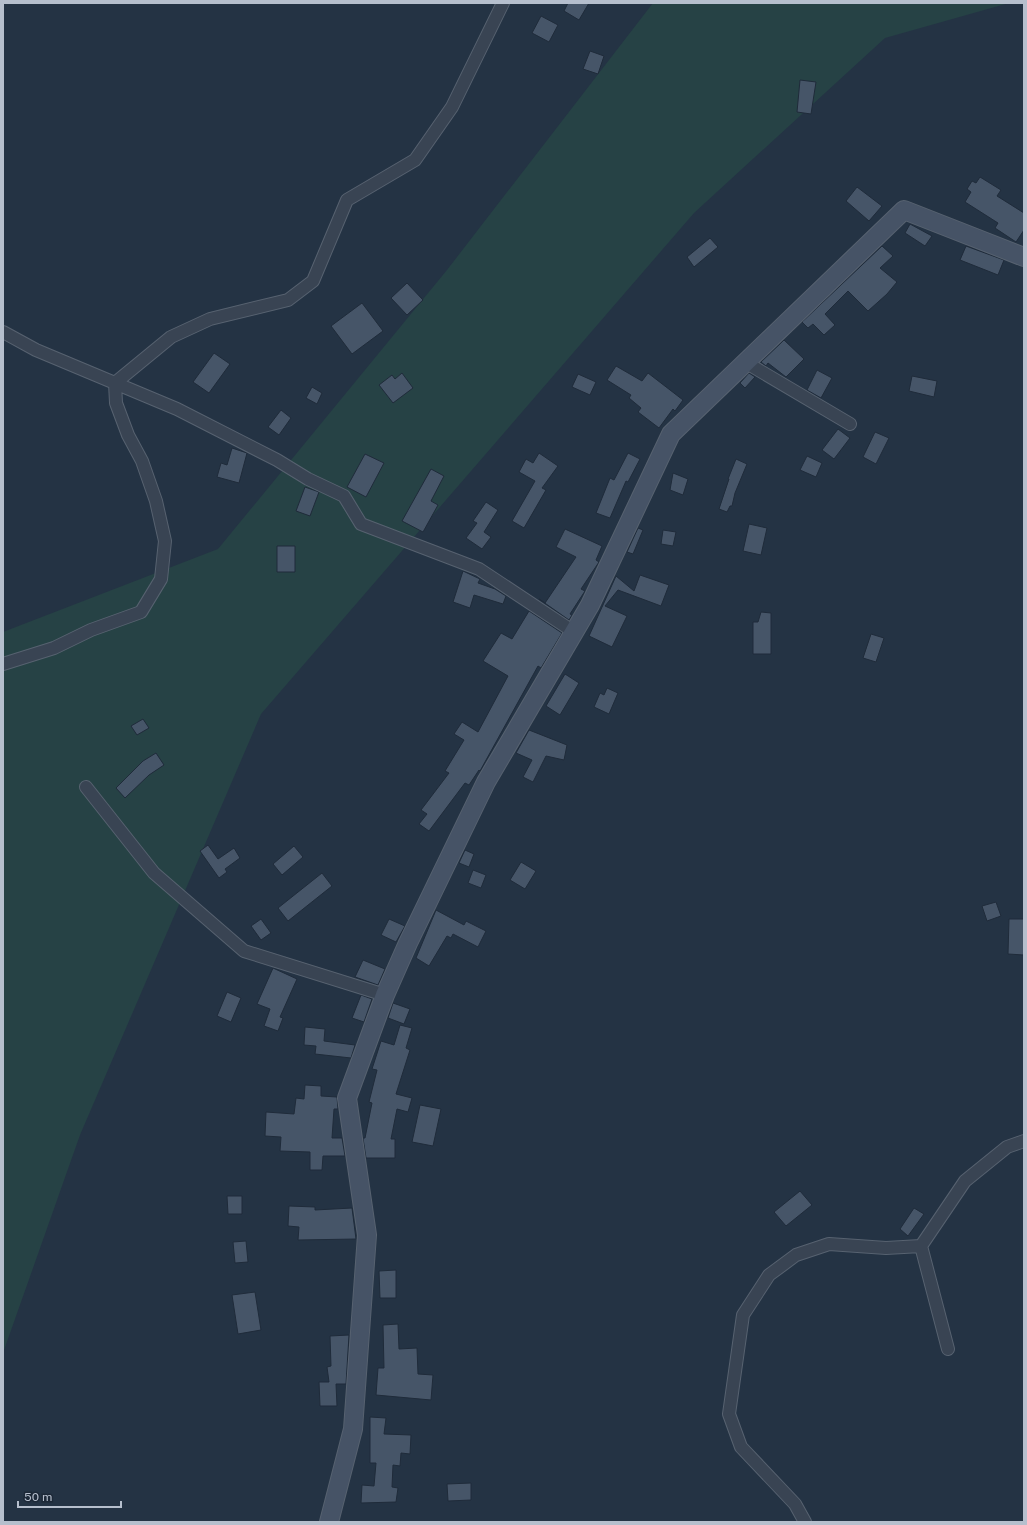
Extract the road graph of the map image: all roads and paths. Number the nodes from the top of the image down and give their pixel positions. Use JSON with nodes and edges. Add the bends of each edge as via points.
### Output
{"nodes":[{"id":1,"x":503,"y":3,"type":"edge"},
{"id":2,"x":1024,"y":257,"type":"edge"},
{"id":3,"x":3,"y":332,"type":"edge"},
{"id":4,"x":745,"y":362,"type":"junction"},
{"id":5,"x":114,"y":383,"type":"junction"},
{"id":6,"x":850,"y":424,"type":"dead end"},
{"id":7,"x":574,"y":632,"type":"junction"},
{"id":8,"x":3,"y":664,"type":"edge"},
{"id":9,"x":86,"y":787,"type":"dead end"},
{"id":10,"x":385,"y":995,"type":"junction"},
{"id":11,"x":1024,"y":1141,"type":"edge"},
{"id":12,"x":921,"y":1246,"type":"junction"},
{"id":13,"x":948,"y":1349,"type":"dead end"},
{"id":14,"x":329,"y":1522,"type":"edge"},
{"id":15,"x":805,"y":1522,"type":"edge"}],
"edges":[{"from":1,"to":5,"type":"street","via":[[452,107],[415,160],[347,200],[314,281],[288,300],[210,319],[171,337]]},
{"from":2,"to":4,"type":"street","via":[[904,210]]},
{"from":3,"to":5,"type":"street","via":[[36,350]]},
{"from":4,"to":6,"type":"street"},
{"from":4,"to":7,"type":"street","via":[[671,434],[590,605]]},
{"from":5,"to":7,"type":"street","via":[[177,409],[344,496],[361,524],[479,569]]},
{"from":5,"to":8,"type":"street","via":[[118,409],[142,461],[156,500],[165,541],[161,579],[141,612],[91,630],[54,648]]},
{"from":7,"to":10,"type":"street","via":[[486,782]]},
{"from":9,"to":10,"type":"street","via":[[154,872],[244,951]]},
{"from":10,"to":14,"type":"street","via":[[347,1098],[367,1235],[353,1429]]},
{"from":11,"to":12,"type":"street","via":[[1006,1147],[965,1181]]},
{"from":12,"to":13,"type":"street"},
{"from":12,"to":15,"type":"street","via":[[886,1248],[829,1244],[796,1256],[769,1275],[743,1315],[729,1414],[741,1447],[795,1504]]}]}
